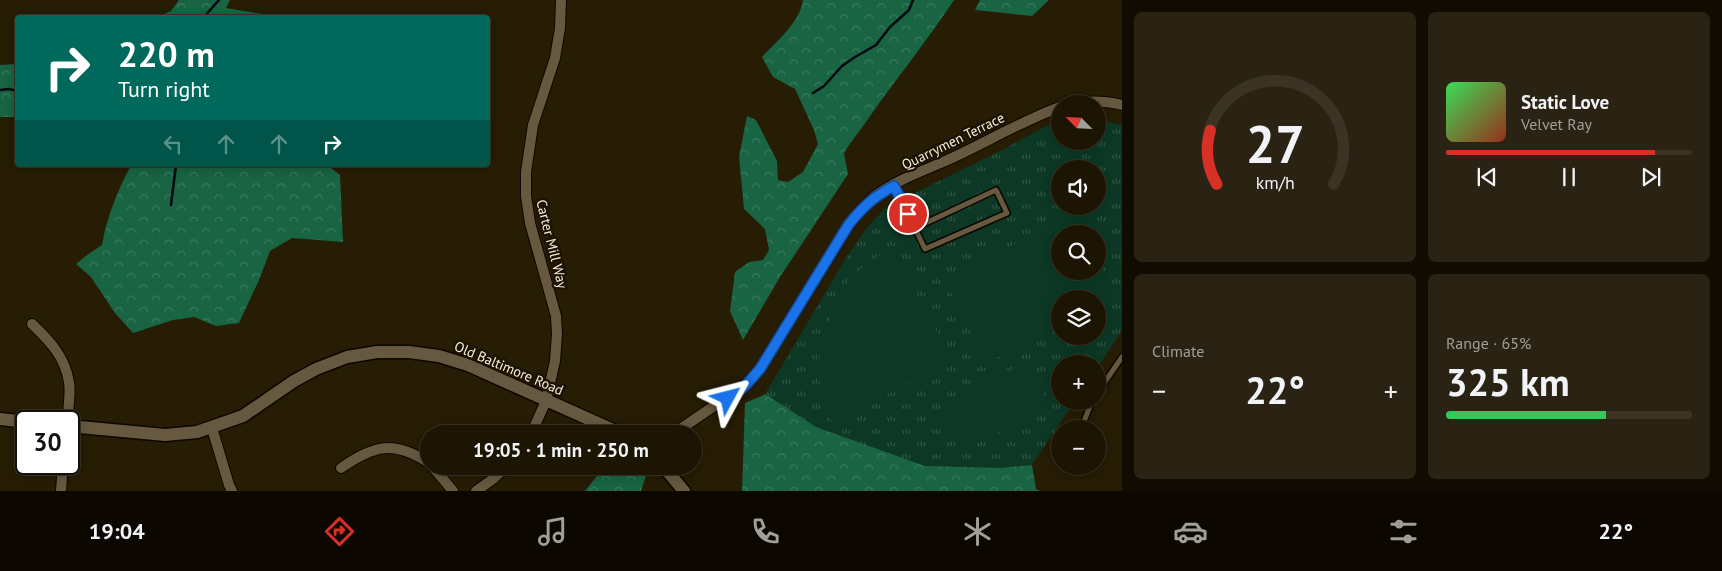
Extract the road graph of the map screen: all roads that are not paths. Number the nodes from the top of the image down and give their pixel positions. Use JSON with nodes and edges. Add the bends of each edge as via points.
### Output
{"nodes":[{"id":1,"x":561,"y":0,"type":"edge"},
{"id":2,"x":1106,"y":102,"type":"edge"},
{"id":3,"x":1122,"y":105,"type":"edge"},
{"id":4,"x":1051,"y":110,"type":"edge"},
{"id":5,"x":894,"y":186,"type":"junction"},
{"id":6,"x":915,"y":228,"type":"junction"},
{"id":7,"x":32,"y":324,"type":"dead end"},
{"id":8,"x":1122,"y":357,"type":"edge"},
{"id":9,"x":1106,"y":380,"type":"edge"},
{"id":10,"x":546,"y":401,"type":"junction"},
{"id":11,"x":68,"y":410,"type":"edge"},
{"id":12,"x":0,"y":419,"type":"edge"},
{"id":13,"x":15,"y":421,"type":"edge"},
{"id":14,"x":535,"y":425,"type":"edge"},
{"id":15,"x":603,"y":425,"type":"edge"},
{"id":16,"x":686,"y":425,"type":"edge"},
{"id":17,"x":80,"y":427,"type":"edge"},
{"id":18,"x":212,"y":428,"type":"junction"},
{"id":19,"x":420,"y":457,"type":"edge"},
{"id":20,"x":341,"y":468,"type":"dead end"},
{"id":21,"x":62,"y":475,"type":"edge"},
{"id":22,"x":440,"y":475,"type":"edge"},
{"id":23,"x":496,"y":475,"type":"edge"},
{"id":24,"x":670,"y":475,"type":"edge"},
{"id":25,"x":61,"y":491,"type":"edge"},
{"id":26,"x":232,"y":491,"type":"edge"},
{"id":27,"x":453,"y":491,"type":"edge"},
{"id":28,"x":476,"y":491,"type":"edge"},
{"id":29,"x":684,"y":491,"type":"edge"}],
"edges":[{"from":1,"to":10,"type":"street","name":"Carter Mill Way","via":[[555,58],[533,125],[526,172],[530,223],[556,316],[555,361]]},
{"from":2,"to":3,"type":"street"},
{"from":4,"to":5,"type":"street","name":"Quarrymen Terrace"},
{"from":5,"to":6,"type":"lane"},
{"from":5,"to":16,"type":"street","name":"Quarrymen Terrace","via":[[864,206],[849,224],[760,369],[745,386]]},
{"from":6,"to":6,"type":"lane","via":[[996,190],[1007,213],[925,249]]},
{"from":7,"to":11,"type":"street","via":[[51,341],[62,357],[70,383]]},
{"from":8,"to":9,"type":"lane"},
{"from":10,"to":14,"type":"street","name":"Carter Mill Way"},
{"from":10,"to":15,"type":"street","name":"Old Baltimore Road"},
{"from":10,"to":18,"type":"street","name":"Old Baltimore Road","via":[[468,365],[439,356],[377,352],[347,357],[316,369],[243,416]]},
{"from":12,"to":13,"type":"street"},
{"from":17,"to":18,"type":"street","name":"Old Baltimore Road","via":[[165,435]]},
{"from":18,"to":26,"type":"street"},
{"from":19,"to":20,"type":"street","via":[[400,448],[385,447],[373,449]]},
{"from":21,"to":25,"type":"street"},
{"from":22,"to":27,"type":"street"},
{"from":23,"to":28,"type":"street"},
{"from":24,"to":29,"type":"street"}]}
